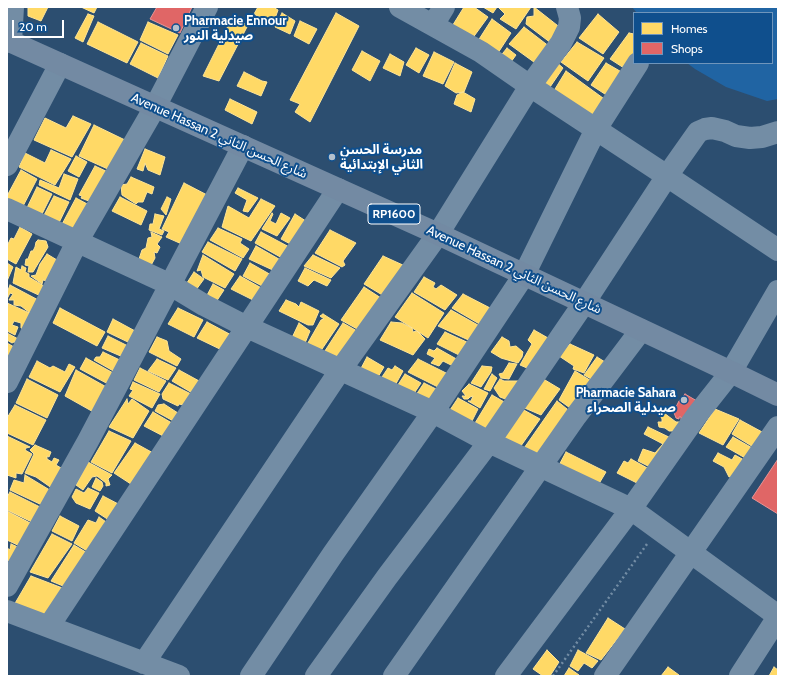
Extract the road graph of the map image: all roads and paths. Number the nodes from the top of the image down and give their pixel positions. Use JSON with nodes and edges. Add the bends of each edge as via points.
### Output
{"nodes":[{"id":1,"x":13,"y":7,"type":"edge"},
{"id":2,"x":207,"y":7,"type":"edge"},
{"id":3,"x":400,"y":7,"type":"edge"},
{"id":4,"x":567,"y":7,"type":"edge"},
{"id":5,"x":439,"y":16,"type":"edge"},
{"id":6,"x":9,"y":42,"type":"edge"},
{"id":7,"x":60,"y":64,"type":"junction"},
{"id":8,"x":637,"y":64,"type":"edge"},
{"id":9,"x":530,"y":86,"type":"junction"},
{"id":10,"x":155,"y":107,"type":"junction"},
{"id":11,"x":596,"y":129,"type":"junction"},
{"id":12,"x":778,"y":132,"type":"edge"},
{"id":13,"x":243,"y":146,"type":"junction"},
{"id":14,"x":7,"y":165,"type":"edge"},
{"id":15,"x":667,"y":176,"type":"junction"},
{"id":16,"x":338,"y":189,"type":"junction"},
{"id":17,"x":7,"y":209,"type":"edge"},
{"id":18,"x":438,"y":234,"type":"junction"},
{"id":19,"x":77,"y":242,"type":"junction"},
{"id":20,"x":778,"y":250,"type":"edge"},
{"id":21,"x":524,"y":275,"type":"junction"},
{"id":22,"x":171,"y":285,"type":"junction"},
{"id":23,"x":778,"y":291,"type":"edge"},
{"id":24,"x":584,"y":303,"type":"junction"},
{"id":25,"x":247,"y":327,"type":"junction"},
{"id":26,"x":641,"y":330,"type":"junction"},
{"id":27,"x":341,"y":369,"type":"junction"},
{"id":28,"x":731,"y":372,"type":"junction"},
{"id":29,"x":7,"y":382,"type":"edge"},
{"id":30,"x":778,"y":395,"type":"edge"},
{"id":31,"x":433,"y":412,"type":"junction"},
{"id":32,"x":778,"y":427,"type":"edge"},
{"id":33,"x":489,"y":442,"type":"junction"},
{"id":34,"x":542,"y":466,"type":"junction"},
{"id":35,"x":631,"y":509,"type":"junction"},
{"id":36,"x":658,"y":528,"type":"junction"},
{"id":37,"x":692,"y":552,"type":"junction"},
{"id":38,"x":7,"y":586,"type":"edge"},
{"id":39,"x":7,"y":611,"type":"edge"},
{"id":40,"x":778,"y":617,"type":"edge"},
{"id":41,"x":49,"y":626,"type":"junction"},
{"id":42,"x":144,"y":663,"type":"junction"},
{"id":43,"x":179,"y":676,"type":"edge"},
{"id":44,"x":251,"y":676,"type":"edge"},
{"id":45,"x":316,"y":676,"type":"edge"},
{"id":46,"x":394,"y":676,"type":"edge"},
{"id":47,"x":506,"y":676,"type":"edge"},
{"id":48,"x":553,"y":676,"type":"edge"},
{"id":49,"x":605,"y":676,"type":"edge"},
{"id":50,"x":740,"y":676,"type":"edge"}],
"edges":[{"from":1,"to":6,"type":"street"},
{"from":2,"to":10,"type":"street"},
{"from":3,"to":5,"type":"street"},
{"from":4,"to":9,"type":"street","via":[[569,27],[561,43]]},
{"from":5,"to":9,"type":"street","via":[[481,52]]},
{"from":6,"to":7,"type":"main road","name":"Avenue Hassan 2 شارع الحسن الثاني","number":"RP1600"},
{"from":7,"to":10,"type":"main road","name":"Avenue Hassan 2 شارع الحسن الثاني","number":"RP1600"},
{"from":7,"to":14,"type":"street"},
{"from":8,"to":11,"type":"street"},
{"from":9,"to":11,"type":"street"},
{"from":9,"to":18,"type":"street"},
{"from":10,"to":13,"type":"main road","name":"Avenue Hassan 2 شارع الحسن الثاني","number":"RP1600"},
{"from":10,"to":19,"type":"street"},
{"from":11,"to":15,"type":"street"},
{"from":11,"to":21,"type":"street"},
{"from":12,"to":15,"type":"street","via":[[750,138],[712,128],[705,129],[698,132]]},
{"from":13,"to":16,"type":"main road","name":"Avenue Hassan 2 شارع الحسن الثاني","number":"RP1600"},
{"from":13,"to":22,"type":"street"},
{"from":15,"to":20,"type":"street"},
{"from":15,"to":24,"type":"street"},
{"from":16,"to":18,"type":"main road","name":"Avenue Hassan 2 شارع الحسن الثاني","number":"RP1600"},
{"from":16,"to":25,"type":"street"},
{"from":17,"to":19,"type":"street"},
{"from":18,"to":21,"type":"main road","name":"Avenue Hassan 2 شارع الحسن الثاني","number":"RP1600"},
{"from":18,"to":27,"type":"street"},
{"from":19,"to":22,"type":"street"},
{"from":19,"to":29,"type":"street"},
{"from":21,"to":24,"type":"main road","name":"Avenue Hassan 2 شارع الحسن الثاني","number":"RP1600"},
{"from":21,"to":31,"type":"street"},
{"from":22,"to":25,"type":"street"},
{"from":22,"to":38,"type":"street"},
{"from":23,"to":28,"type":"street"},
{"from":24,"to":26,"type":"main road","name":"Avenue Hassan 2 شارع الحسن الثاني","number":"RP1600"},
{"from":24,"to":33,"type":"street"},
{"from":25,"to":27,"type":"street"},
{"from":25,"to":41,"type":"street"},
{"from":26,"to":28,"type":"main road","name":"Avenue Hassan 2 شارع الحسن الثاني","number":"RP1600"},
{"from":26,"to":34,"type":"street"},
{"from":27,"to":31,"type":"street"},
{"from":27,"to":42,"type":"street"},
{"from":28,"to":30,"type":"main road","name":"Avenue Hassan 2 شارع الحسن الثاني","number":"RP1600"},
{"from":28,"to":35,"type":"street","via":[[697,415]]},
{"from":31,"to":33,"type":"street"},
{"from":31,"to":44,"type":"street"},
{"from":32,"to":37,"type":"street"},
{"from":33,"to":34,"type":"street"},
{"from":33,"to":45,"type":"street"},
{"from":34,"to":35,"type":"street"},
{"from":34,"to":46,"type":"street"},
{"from":35,"to":36,"type":"street"},
{"from":35,"to":47,"type":"street"},
{"from":36,"to":37,"type":"street"},
{"from":36,"to":48,"type":"path"},
{"from":37,"to":40,"type":"street"},
{"from":37,"to":49,"type":"street"},
{"from":39,"to":41,"type":"street"},
{"from":40,"to":50,"type":"street"},
{"from":41,"to":42,"type":"street"},
{"from":42,"to":43,"type":"street"}]}
